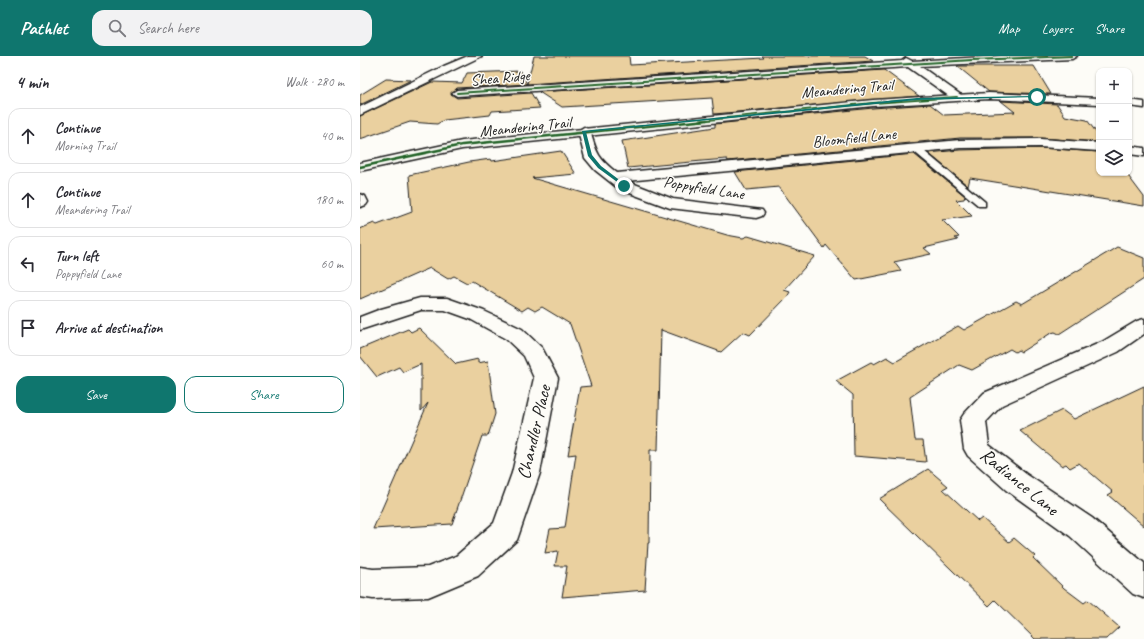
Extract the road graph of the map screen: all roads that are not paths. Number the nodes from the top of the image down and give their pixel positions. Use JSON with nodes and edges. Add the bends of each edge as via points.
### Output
{"nodes":[{"id":1,"x":477,"y":56,"type":"edge"},
{"id":2,"x":898,"y":56,"type":"edge"},
{"id":3,"x":1072,"y":56,"type":"edge"},
{"id":4,"x":910,"y":64,"type":"junction"},
{"id":5,"x":457,"y":93,"type":"dead end"},
{"id":6,"x":957,"y":97,"type":"junction"},
{"id":7,"x":1096,"y":101,"type":"edge"},
{"id":8,"x":1132,"y":103,"type":"edge"},
{"id":9,"x":1144,"y":105,"type":"edge"},
{"id":10,"x":360,"y":111,"type":"edge"},
{"id":11,"x":584,"y":131,"type":"junction"},
{"id":12,"x":1096,"y":147,"type":"edge"},
{"id":13,"x":915,"y":148,"type":"junction"},
{"id":14,"x":1132,"y":150,"type":"edge"},
{"id":15,"x":1144,"y":152,"type":"edge"},
{"id":16,"x":360,"y":167,"type":"edge"},
{"id":17,"x":613,"y":178,"type":"junction"},
{"id":18,"x":982,"y":204,"type":"dead end"},
{"id":19,"x":756,"y":213,"type":"dead end"},
{"id":20,"x":360,"y":324,"type":"edge"},
{"id":21,"x":1144,"y":324,"type":"edge"},
{"id":22,"x":360,"y":582,"type":"edge"},
{"id":23,"x":1144,"y":583,"type":"edge"}],
"edges":[{"from":1,"to":10,"type":"street","via":[[450,66],[393,97]]},
{"from":2,"to":4,"type":"street"},
{"from":3,"to":4,"type":"street","name":"Shea Ridge"},
{"from":4,"to":5,"type":"street","name":"Shea Ridge","via":[[534,86]]},
{"from":4,"to":6,"type":"street"},
{"from":6,"to":7,"type":"street","name":"Meandering Trail","via":[[1037,97]]},
{"from":6,"to":11,"type":"street","name":"Meandering Trail"},
{"from":8,"to":9,"type":"street"},
{"from":11,"to":16,"type":"street","name":"Meandering Trail","via":[[462,145]]},
{"from":11,"to":17,"type":"street","name":"Poppyfield Lane","via":[[590,155]]},
{"from":12,"to":13,"type":"street","name":"Bloomfield Lane","via":[[1007,142]]},
{"from":13,"to":17,"type":"street","name":"Bloomfield Lane"},
{"from":13,"to":18,"type":"lane"},
{"from":14,"to":15,"type":"street"},
{"from":17,"to":19,"type":"street","name":"Poppyfield Lane","via":[[624,186],[670,203]]},
{"from":20,"to":22,"type":"street","name":"Chandler Place","via":[[420,304],[447,304],[477,315],[514,334],[534,353],[546,378],[526,473],[506,531],[467,566],[428,582]]},
{"from":21,"to":23,"type":"street","name":"Radiance Lane","via":[[1110,347],[993,399],[973,420],[977,449],[1016,482],[1080,527]]}]}
